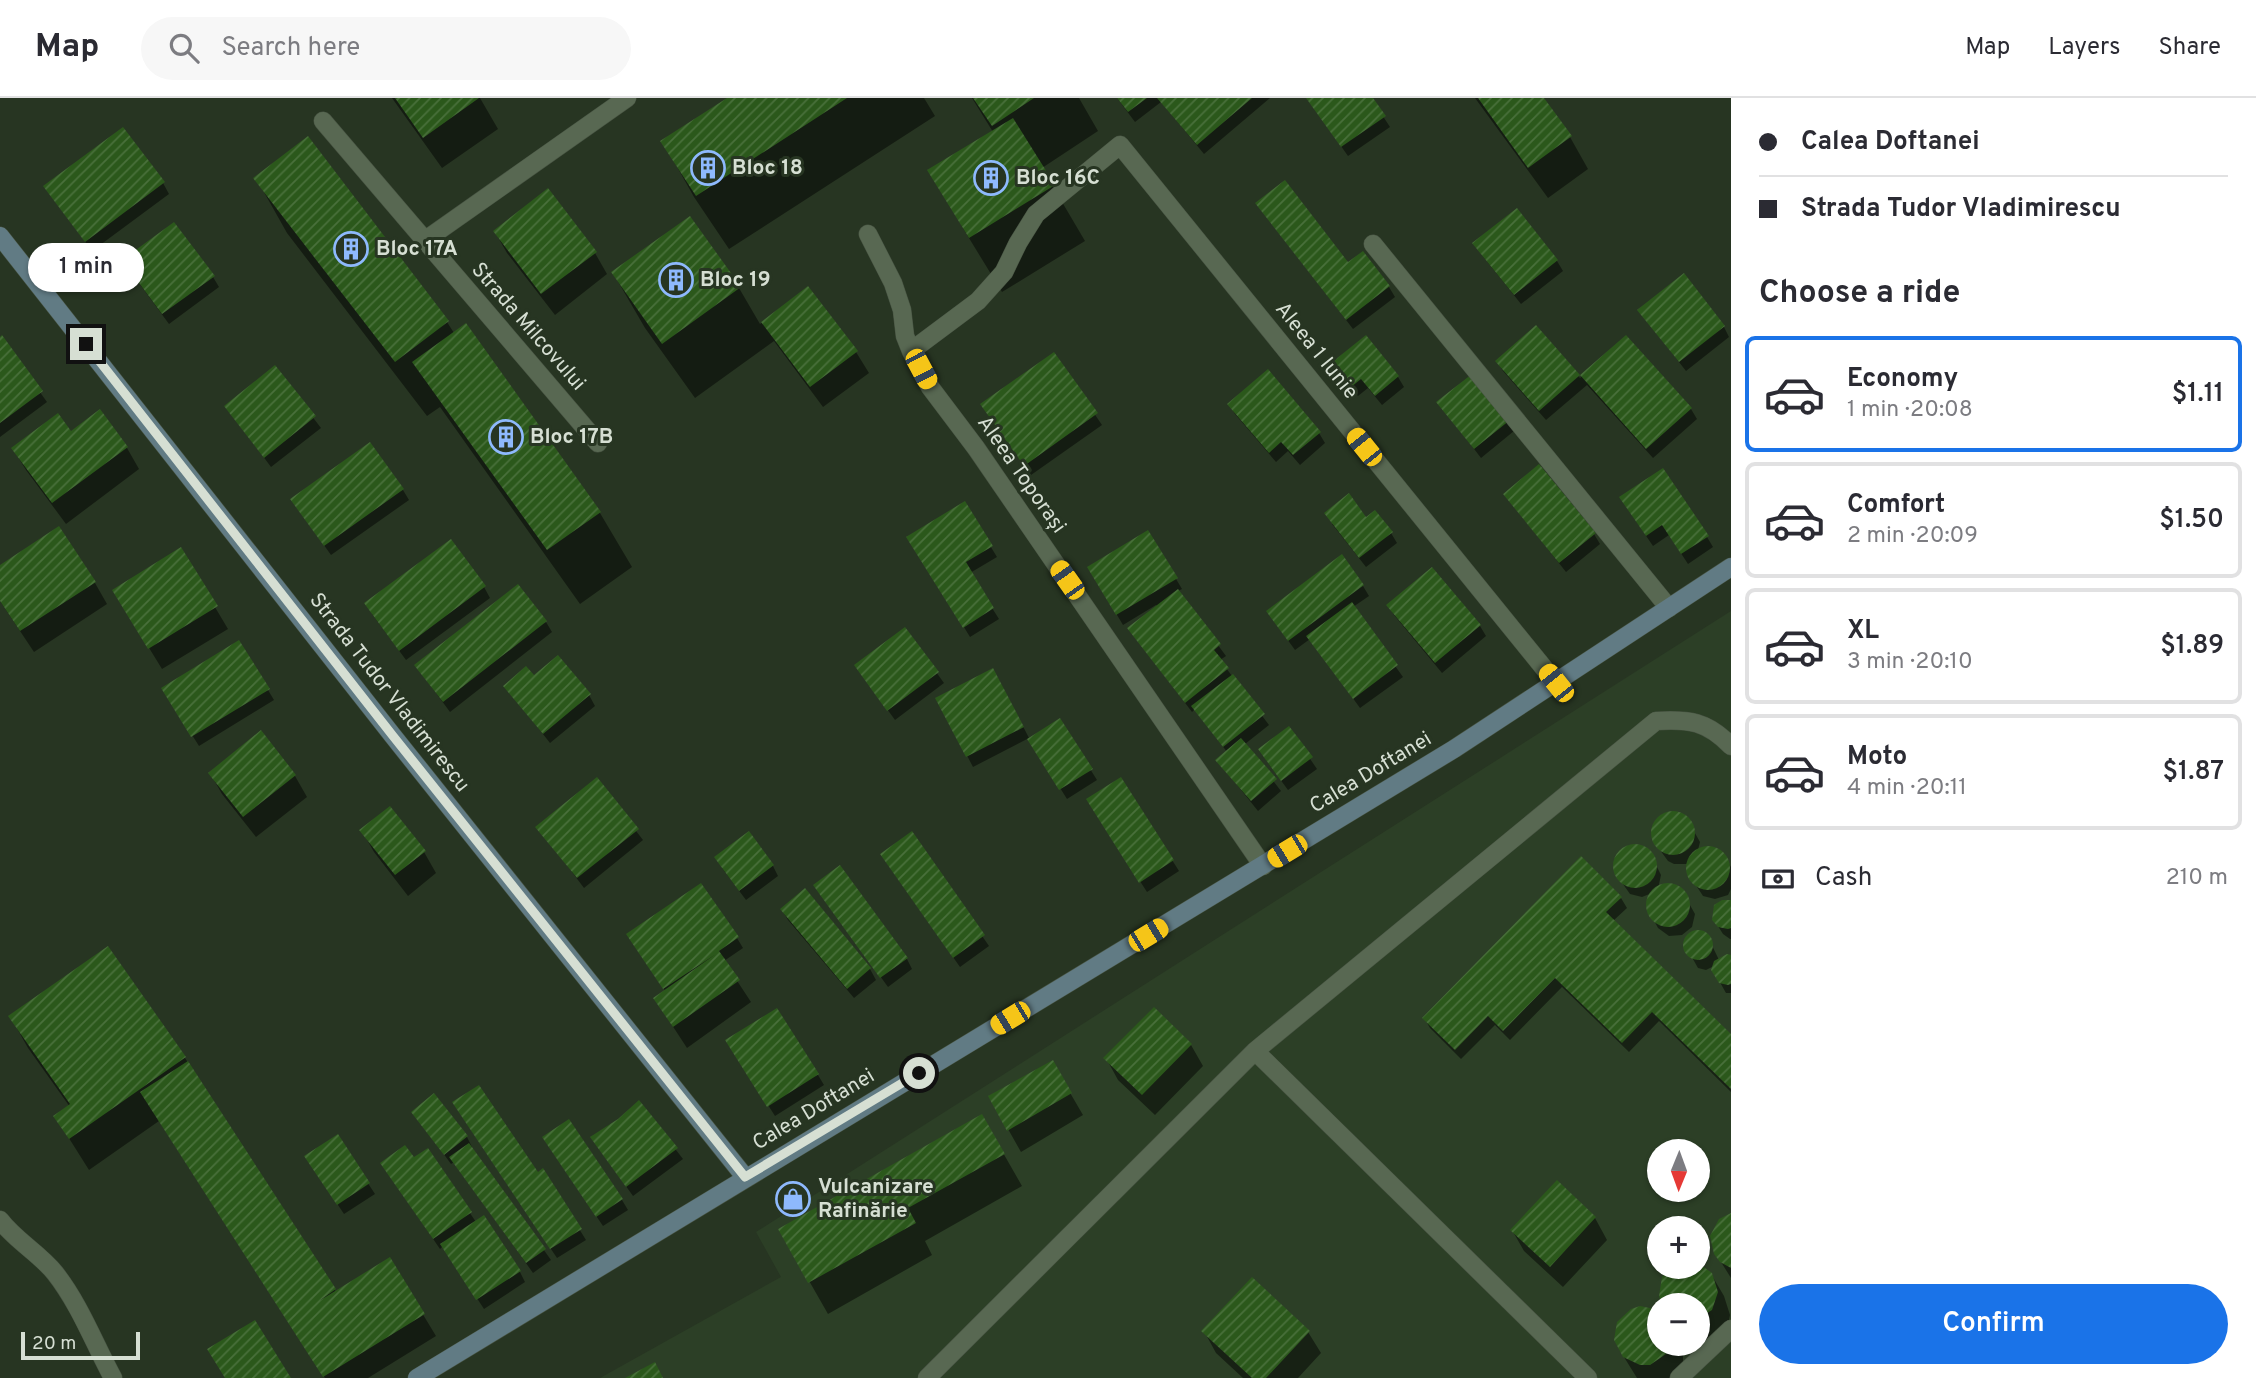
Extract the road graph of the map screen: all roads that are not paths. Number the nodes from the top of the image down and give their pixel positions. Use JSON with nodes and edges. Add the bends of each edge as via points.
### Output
{"nodes":[{"id":1,"x":627,"y":98,"type":"edge"},
{"id":2,"x":323,"y":121,"type":"dead end"},
{"id":3,"x":868,"y":234,"type":"dead end"},
{"id":4,"x":0,"y":236,"type":"edge"},
{"id":5,"x":424,"y":241,"type":"junction"},
{"id":6,"x":1373,"y":244,"type":"dead end"},
{"id":7,"x":911,"y":351,"type":"junction"},
{"id":8,"x":598,"y":443,"type":"dead end"},
{"id":9,"x":1731,"y":567,"type":"edge"},
{"id":10,"x":1669,"y":608,"type":"junction"},
{"id":11,"x":1556,"y":683,"type":"junction"},
{"id":12,"x":1731,"y":746,"type":"edge"},
{"id":13,"x":1263,"y":866,"type":"junction"},
{"id":14,"x":1255,"y":1051,"type":"junction"},
{"id":15,"x":745,"y":1177,"type":"junction"},
{"id":16,"x":0,"y":1220,"type":"edge"},
{"id":17,"x":1731,"y":1329,"type":"edge"},
{"id":18,"x":113,"y":1378,"type":"edge"},
{"id":19,"x":417,"y":1378,"type":"edge"},
{"id":20,"x":927,"y":1378,"type":"edge"},
{"id":21,"x":1588,"y":1378,"type":"edge"},
{"id":22,"x":1679,"y":1378,"type":"edge"}],
"edges":[{"from":1,"to":5,"type":"street"},
{"from":2,"to":5,"type":"street","name":"Strada Milcovului"},
{"from":3,"to":7,"type":"street","name":"Aleea Toporași","via":[[893,283]]},
{"from":4,"to":15,"type":"main road","name":"Strada Tudor Vladimirescu"},
{"from":5,"to":8,"type":"street","name":"Strada Milcovului"},
{"from":6,"to":10,"type":"street"},
{"from":7,"to":11,"type":"street","name":"Aleea 1 Iunie","via":[[978,301],[1004,272],[1037,214],[1120,145]]},
{"from":7,"to":13,"type":"street","name":"Aleea Toporași","via":[[930,387]]},
{"from":9,"to":10,"type":"main road","name":"Calea Doftanei"},
{"from":10,"to":11,"type":"main road","name":"Calea Doftanei"},
{"from":11,"to":13,"type":"main road","name":"Calea Doftanei"},
{"from":12,"to":14,"type":"street","via":[[1717,731],[1687,719],[1656,721]]},
{"from":13,"to":15,"type":"main road","name":"Calea Doftanei"},
{"from":14,"to":20,"type":"street"},
{"from":14,"to":21,"type":"street"},
{"from":15,"to":19,"type":"main road","name":"Calea Doftanei"},
{"from":16,"to":18,"type":"street","via":[[54,1270]]},
{"from":17,"to":22,"type":"street"}]}
